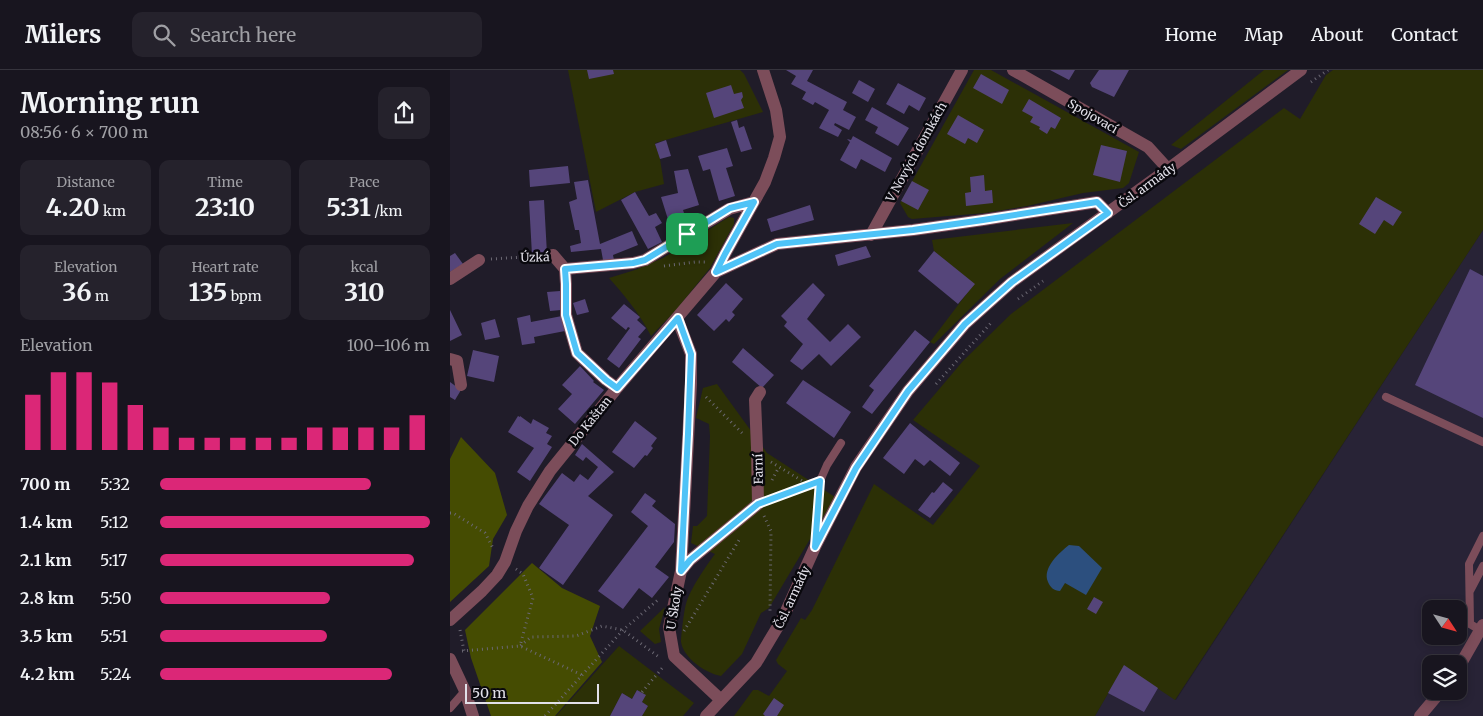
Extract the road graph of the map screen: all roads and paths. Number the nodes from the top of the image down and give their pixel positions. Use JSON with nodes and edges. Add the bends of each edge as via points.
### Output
{"nodes":[{"id":1,"x":763,"y":70,"type":"edge"},
{"id":2,"x":962,"y":70,"type":"edge"},
{"id":3,"x":1013,"y":70,"type":"edge"},
{"id":4,"x":1302,"y":70,"type":"edge"},
{"id":5,"x":1328,"y":70,"type":"edge"},
{"id":6,"x":1310,"y":84,"type":"dead end"},
{"id":7,"x":1168,"y":169,"type":"junction"},
{"id":8,"x":754,"y":202,"type":"junction"},
{"id":9,"x":1108,"y":213,"type":"junction"},
{"id":10,"x":871,"y":235,"type":"junction"},
{"id":11,"x":553,"y":255,"type":"joint"},
{"id":12,"x":480,"y":260,"type":"joint"},
{"id":13,"x":645,"y":260,"type":"junction"},
{"id":14,"x":565,"y":269,"type":"junction"},
{"id":15,"x":716,"y":272,"type":"junction"},
{"id":16,"x":450,"y":280,"type":"edge"},
{"id":17,"x":1044,"y":280,"type":"dead end"},
{"id":18,"x":1012,"y":303,"type":"dead end"},
{"id":19,"x":678,"y":318,"type":"junction"},
{"id":20,"x":991,"y":323,"type":"dead end"},
{"id":21,"x":450,"y":359,"type":"edge"},
{"id":22,"x":461,"y":385,"type":"dead end"},
{"id":23,"x":934,"y":386,"type":"dead end"},
{"id":24,"x":617,"y":388,"type":"junction"},
{"id":25,"x":760,"y":392,"type":"dead end"},
{"id":26,"x":1386,"y":397,"type":"dead end"},
{"id":27,"x":1483,"y":442,"type":"edge"},
{"id":28,"x":841,"y":443,"type":"dead end"},
{"id":29,"x":779,"y":467,"type":"dead end"},
{"id":30,"x":820,"y":481,"type":"junction"},
{"id":31,"x":808,"y":485,"type":"junction"},
{"id":32,"x":758,"y":504,"type":"junction"},
{"id":33,"x":450,"y":512,"type":"edge"},
{"id":34,"x":1483,"y":536,"type":"edge"},
{"id":35,"x":739,"y":538,"type":"dead end"},
{"id":36,"x":815,"y":547,"type":"junction"},
{"id":37,"x":497,"y":557,"type":"dead end"},
{"id":38,"x":1483,"y":566,"type":"edge"},
{"id":39,"x":515,"y":569,"type":"dead end"},
{"id":40,"x":681,"y":571,"type":"junction"},
{"id":41,"x":1470,"y":593,"type":"junction"},
{"id":42,"x":661,"y":596,"type":"dead end"},
{"id":43,"x":770,"y":610,"type":"dead end"},
{"id":44,"x":455,"y":622,"type":"edge"},
{"id":45,"x":1482,"y":628,"type":"edge"},
{"id":46,"x":624,"y":630,"type":"junction"},
{"id":47,"x":684,"y":632,"type":"dead end"},
{"id":48,"x":520,"y":646,"type":"junction"},
{"id":49,"x":1466,"y":655,"type":"edge"},
{"id":50,"x":660,"y":658,"type":"dead end"},
{"id":51,"x":450,"y":659,"type":"edge"},
{"id":52,"x":667,"y":663,"type":"dead end"},
{"id":53,"x":582,"y":675,"type":"junction"},
{"id":54,"x":465,"y":691,"type":"junction"},
{"id":55,"x":642,"y":692,"type":"dead end"},
{"id":56,"x":721,"y":700,"type":"junction"},
{"id":57,"x":1433,"y":700,"type":"edge"},
{"id":58,"x":450,"y":708,"type":"edge"},
{"id":59,"x":473,"y":716,"type":"edge"},
{"id":60,"x":545,"y":716,"type":"edge"},
{"id":61,"x":706,"y":716,"type":"edge"},
{"id":62,"x":1420,"y":716,"type":"edge"}],
"edges":[{"from":1,"to":8,"type":"street","via":[[776,110],[780,137],[765,182]]},
{"from":2,"to":10,"type":"street","name":"V Nových domkách"},
{"from":3,"to":7,"type":"street","name":"Spojovací","via":[[1148,147]]},
{"from":4,"to":7,"type":"street","name":"Čsl. armády"},
{"from":5,"to":6,"type":"path"},
{"from":7,"to":9,"type":"street","name":"Čsl. armády"},
{"from":8,"to":13,"type":"street","name":"Úzká","via":[[730,208]]},
{"from":8,"to":15,"type":"street"},
{"from":9,"to":10,"type":"street","name":"Do Kaštan","via":[[1097,202]]},
{"from":9,"to":36,"type":"street","name":"Čsl. armády","via":[[1012,282],[965,324],[908,391],[856,468]]},
{"from":10,"to":15,"type":"street","name":"Do Kaštan","via":[[777,244]]},
{"from":11,"to":12,"type":"path","name":"Úzká"},
{"from":11,"to":14,"type":"street","name":"Úzká"},
{"from":12,"to":16,"type":"street"},
{"from":13,"to":14,"type":"street","name":"Úzká"},
{"from":13,"to":15,"type":"path","via":[[657,267],[710,262]]},
{"from":14,"to":24,"type":"street","via":[[566,315],[577,353]]},
{"from":15,"to":19,"type":"street","name":"Do Kaštan"},
{"from":17,"to":18,"type":"path"},
{"from":19,"to":24,"type":"street","name":"Do Kaštan"},
{"from":19,"to":40,"type":"street","name":"U Školy","via":[[691,354]]},
{"from":20,"to":23,"type":"path"},
{"from":21,"to":22,"type":"street","via":[[457,361]]},
{"from":24,"to":44,"type":"street","name":"Do Kaštan","via":[[550,471],[528,506],[497,575]]},
{"from":25,"to":32,"type":"street","name":"Farní","via":[[755,400]]},
{"from":26,"to":27,"type":"lane"},
{"from":28,"to":30,"type":"lane"},
{"from":29,"to":31,"type":"path"},
{"from":30,"to":31,"type":"path"},
{"from":30,"to":36,"type":"lane"},
{"from":31,"to":32,"type":"path"},
{"from":32,"to":40,"type":"street"},
{"from":32,"to":43,"type":"path","via":[[771,531]]},
{"from":33,"to":37,"type":"path","via":[[485,533]]},
{"from":34,"to":41,"type":"lane","via":[[1469,564]]},
{"from":35,"to":47,"type":"path"},
{"from":36,"to":56,"type":"street","name":"Čsl. armády","via":[[778,629],[756,663]]},
{"from":38,"to":41,"type":"lane"},
{"from":39,"to":48,"type":"path","via":[[523,574],[533,598]]},
{"from":40,"to":56,"type":"street","name":"U Školy","via":[[669,627],[673,654]]},
{"from":41,"to":45,"type":"lane","via":[[1470,624]]},
{"from":42,"to":46,"type":"path"},
{"from":44,"to":48,"type":"path","via":[[464,651]]},
{"from":45,"to":49,"type":"street"},
{"from":46,"to":48,"type":"path","via":[[602,626],[576,636],[531,637]]},
{"from":46,"to":50,"type":"path"},
{"from":46,"to":53,"type":"path"},
{"from":48,"to":53,"type":"path"},
{"from":51,"to":54,"type":"street"},
{"from":52,"to":55,"type":"path"},
{"from":53,"to":60,"type":"path"},
{"from":54,"to":58,"type":"lane"},
{"from":54,"to":59,"type":"street"},
{"from":56,"to":61,"type":"street","name":"Čsl. armády"},
{"from":57,"to":62,"type":"street"}]}
